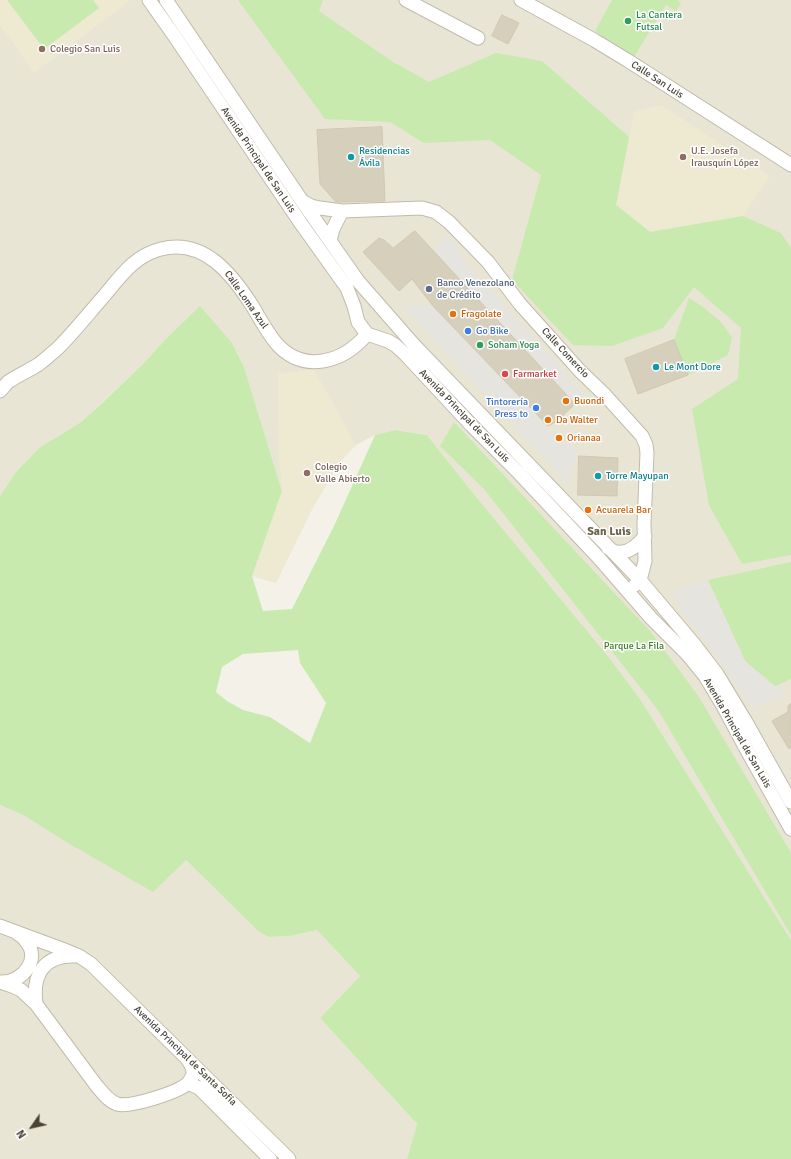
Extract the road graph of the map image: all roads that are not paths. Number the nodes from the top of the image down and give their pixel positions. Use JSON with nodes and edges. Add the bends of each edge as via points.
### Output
{"nodes":[{"id":1,"x":149,"y":0,"type":"edge"},
{"id":2,"x":166,"y":0,"type":"edge"},
{"id":3,"x":406,"y":0,"type":"edge"},
{"id":4,"x":521,"y":0,"type":"edge"},
{"id":5,"x":478,"y":38,"type":"dead end"},
{"id":6,"x":791,"y":165,"type":"edge"},
{"id":7,"x":302,"y":201,"type":"junction"},
{"id":8,"x":342,"y":211,"type":"junction"},
{"id":9,"x":330,"y":241,"type":"junction"},
{"id":10,"x":389,"y":317,"type":"junction"},
{"id":11,"x":370,"y":336,"type":"junction"},
{"id":12,"x":0,"y":391,"type":"edge"},
{"id":13,"x":645,"y":536,"type":"junction"},
{"id":14,"x":608,"y":548,"type":"junction"},
{"id":15,"x":617,"y":579,"type":"junction"},
{"id":16,"x":640,"y":580,"type":"junction"},
{"id":17,"x":670,"y":615,"type":"junction"},
{"id":18,"x":658,"y":625,"type":"junction"},
{"id":19,"x":791,"y":802,"type":"edge"},
{"id":20,"x":791,"y":829,"type":"edge"},
{"id":21,"x":0,"y":926,"type":"edge"},
{"id":22,"x":15,"y":931,"type":"junction"},
{"id":23,"x":79,"y":956,"type":"junction"},
{"id":24,"x":1,"y":982,"type":"edge"},
{"id":25,"x":36,"y":1004,"type":"junction"},
{"id":26,"x":186,"y":1057,"type":"junction"},
{"id":27,"x":188,"y":1083,"type":"junction"},
{"id":28,"x":270,"y":1159,"type":"edge"},
{"id":29,"x":288,"y":1159,"type":"edge"}],
"edges":[{"from":1,"to":11,"type":"street","name":"Avenida Principal de San Luis","via":[[346,288],[358,322]]},
{"from":2,"to":7,"type":"street","name":"Avenida Principal de San Luis"},
{"from":3,"to":5,"type":"street"},
{"from":4,"to":6,"type":"street","name":"Calle San Luis","via":[[627,60]]},
{"from":7,"to":8,"type":"street","name":"Calle Comercio","via":[[311,206]]},
{"from":7,"to":9,"type":"street","name":"Avenida Principal de San Luis"},
{"from":8,"to":9,"type":"street"},
{"from":8,"to":13,"type":"street","name":"Calle Comercio","via":[[422,208],[436,212],[479,252],[520,304],[642,436],[647,453]]},
{"from":9,"to":10,"type":"street","name":"Avenida Principal de San Luis","via":[[358,281]]},
{"from":10,"to":11,"type":"street","name":"Calle Loma Azul","via":[[386,331],[378,336]]},
{"from":10,"to":14,"type":"street","name":"Avenida Principal de San Luis"},
{"from":11,"to":12,"type":"street","name":"Calle Loma Azul","via":[[332,359],[321,362],[300,359],[275,342],[252,305],[222,267],[199,251],[174,246],[148,253],[136,260],[58,347]]},
{"from":11,"to":15,"type":"street","name":"Avenida Principal de San Luis","via":[[388,341],[405,354]]},
{"from":13,"to":14,"type":"street","via":[[637,546],[629,550],[616,552]]},
{"from":13,"to":16,"type":"street","name":"Calle Comercio","via":[[645,561]]},
{"from":14,"to":16,"type":"street","name":"Avenida Principal de San Luis"},
{"from":15,"to":16,"type":"street","via":[[626,585],[636,584]]},
{"from":15,"to":18,"type":"street","name":"Avenida Principal de San Luis"},
{"from":16,"to":17,"type":"street","name":"Avenida Principal de San Luis"},
{"from":17,"to":18,"type":"street","via":[[658,613]]},
{"from":17,"to":19,"type":"street","name":"Avenida Principal de San Luis","via":[[717,674]]},
{"from":18,"to":20,"type":"street","name":"Avenida Principal de San Luis","via":[[705,676]]},
{"from":21,"to":22,"type":"street","name":"Avenida Principal de Santa Sofía"},
{"from":22,"to":23,"type":"street","name":"Avenida Principal de Santa Sofía"},
{"from":22,"to":24,"type":"street","via":[[28,944],[30,963],[26,971],[15,980]]},
{"from":23,"to":25,"type":"street","via":[[54,958],[45,965],[36,981]]},
{"from":23,"to":26,"type":"street","name":"Avenida Principal de Santa Sofía","via":[[91,964]]},
{"from":24,"to":25,"type":"street","name":"Avenida Principal de Santa Sofía","via":[[21,990]]},
{"from":25,"to":27,"type":"street","name":"Avenida Principal de Santa Sofía","via":[[96,1085],[117,1104],[131,1104],[154,1098]]},
{"from":26,"to":27,"type":"street","via":[[193,1072]]},
{"from":26,"to":29,"type":"street","name":"Avenida Principal de Santa Sofía"},
{"from":27,"to":28,"type":"street","name":"Avenida Principal de Santa Sofía","via":[[199,1088]]}]}
